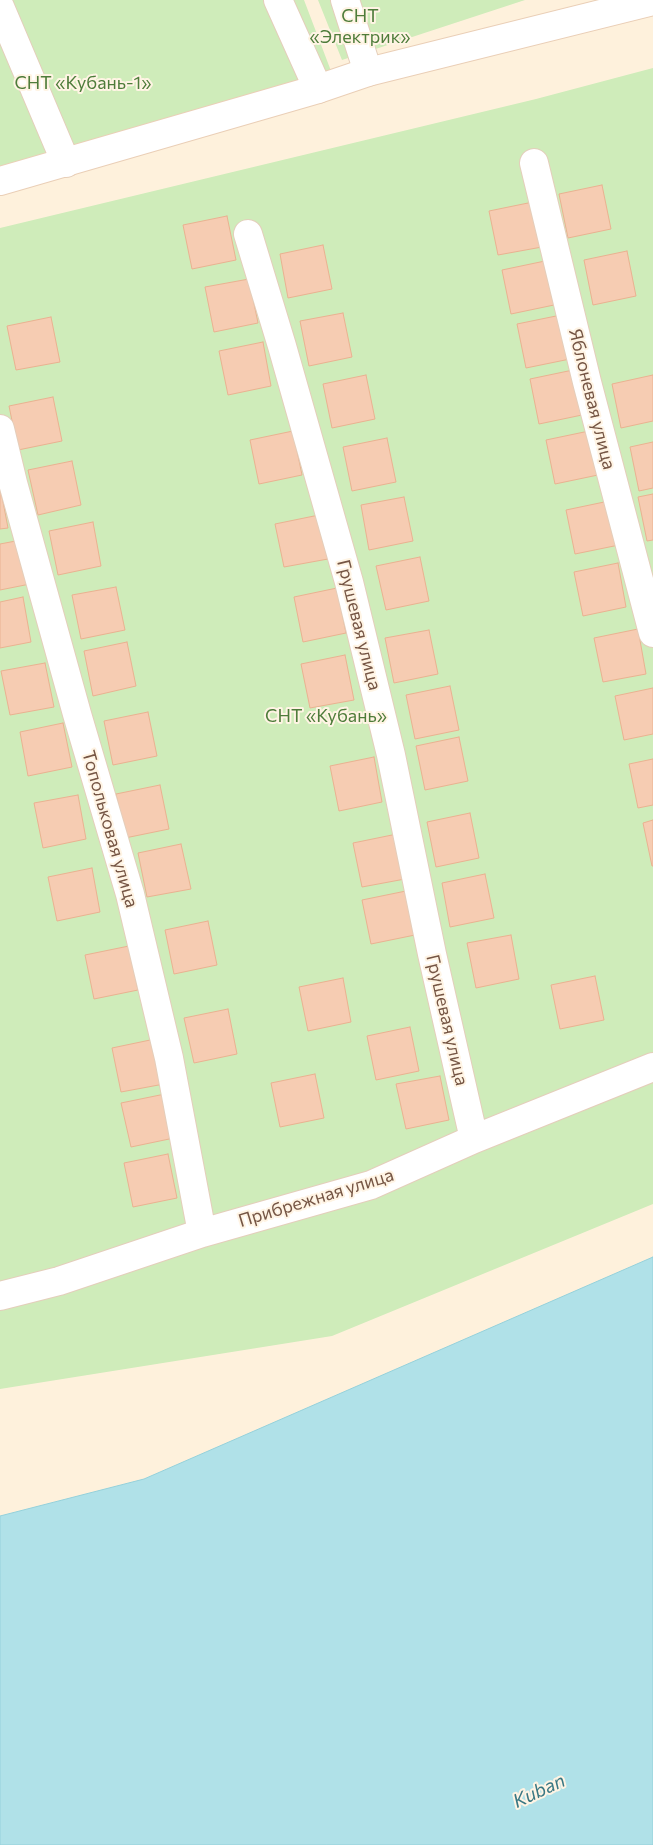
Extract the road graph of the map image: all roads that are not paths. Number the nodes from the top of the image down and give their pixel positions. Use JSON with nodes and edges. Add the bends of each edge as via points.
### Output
{"nodes":[{"id":1,"x":278,"y":0,"type":"edge"},
{"id":2,"x":345,"y":0,"type":"edge"},
{"id":3,"x":653,"y":2,"type":"edge"},
{"id":4,"x":0,"y":7,"type":"edge"},
{"id":5,"x":368,"y":72,"type":"junction"},
{"id":6,"x":318,"y":89,"type":"junction"},
{"id":7,"x":66,"y":163,"type":"junction"},
{"id":8,"x":534,"y":163,"type":"dead end"},
{"id":9,"x":0,"y":181,"type":"edge"},
{"id":10,"x":248,"y":234,"type":"dead end"},
{"id":11,"x":0,"y":429,"type":"edge"},
{"id":12,"x":653,"y":634,"type":"edge"},
{"id":13,"x":653,"y":1067,"type":"edge"},
{"id":14,"x":474,"y":1139,"type":"junction"},
{"id":15,"x":202,"y":1232,"type":"junction"},
{"id":16,"x":0,"y":1296,"type":"edge"}],
"edges":[{"from":1,"to":6,"type":"street"},
{"from":2,"to":5,"type":"street"},
{"from":3,"to":5,"type":"street"},
{"from":4,"to":7,"type":"street"},
{"from":5,"to":6,"type":"street"},
{"from":6,"to":7,"type":"street"},
{"from":7,"to":9,"type":"street"},
{"from":8,"to":12,"type":"street","name":"Яблоневая улица"},
{"from":10,"to":14,"type":"street","name":"Грушевая улица","via":[[349,582],[392,755]]},
{"from":11,"to":15,"type":"street","name":"Топольковая улица","via":[[12,483],[130,894],[170,1058]]},
{"from":13,"to":14,"type":"street","name":"Прибрежная улица"},
{"from":14,"to":15,"type":"street","name":"Прибрежная улица","via":[[371,1184]]},
{"from":15,"to":16,"type":"street","name":"Прибрежная улица","via":[[59,1281]]}]}
